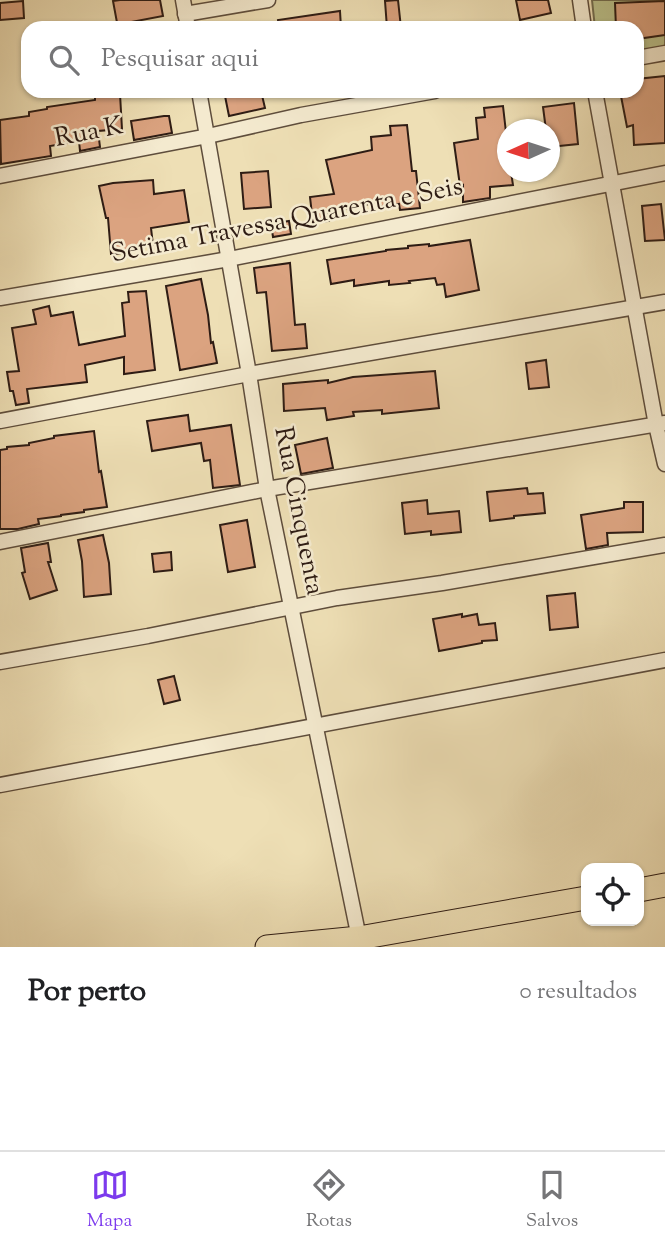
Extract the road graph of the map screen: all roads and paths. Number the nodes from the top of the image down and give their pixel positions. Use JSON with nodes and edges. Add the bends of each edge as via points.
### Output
{"nodes":[{"id":1,"x":268,"y":0,"type":"edge"},
{"id":2,"x":580,"y":0,"type":"edge"},
{"id":3,"x":185,"y":14,"type":"edge"},
{"id":4,"x":583,"y":21,"type":"edge"},
{"id":5,"x":665,"y":52,"type":"edge"},
{"id":6,"x":644,"y":56,"type":"edge"},
{"id":7,"x":201,"y":98,"type":"edge"},
{"id":8,"x":396,"y":98,"type":"edge"},
{"id":9,"x":596,"y":98,"type":"edge"},
{"id":10,"x":208,"y":136,"type":"junction"},
{"id":11,"x":665,"y":173,"type":"edge"},
{"id":12,"x":0,"y":176,"type":"edge"},
{"id":13,"x":613,"y":184,"type":"junction"},
{"id":14,"x":229,"y":259,"type":"junction"},
{"id":15,"x":0,"y":298,"type":"edge"},
{"id":16,"x":665,"y":302,"type":"edge"},
{"id":17,"x":635,"y":308,"type":"junction"},
{"id":18,"x":249,"y":374,"type":"junction"},
{"id":19,"x":0,"y":422,"type":"edge"},
{"id":20,"x":660,"y":424,"type":"edge"},
{"id":21,"x":665,"y":464,"type":"edge"},
{"id":22,"x":267,"y":489,"type":"junction"},
{"id":23,"x":0,"y":542,"type":"edge"},
{"id":24,"x":665,"y":545,"type":"edge"},
{"id":25,"x":292,"y":608,"type":"junction"},
{"id":26,"x":665,"y":660,"type":"edge"},
{"id":27,"x":0,"y":662,"type":"edge"},
{"id":28,"x":316,"y":726,"type":"junction"},
{"id":29,"x":0,"y":785,"type":"edge"},
{"id":30,"x":665,"y":885,"type":"edge"},
{"id":31,"x":644,"y":889,"type":"edge"},
{"id":32,"x":581,"y":899,"type":"edge"},
{"id":33,"x":359,"y":938,"type":"junction"},
{"id":34,"x":267,"y":947,"type":"edge"}],
"edges":[{"from":1,"to":3,"type":"street"},
{"from":2,"to":4,"type":"street"},
{"from":5,"to":6,"type":"street"},
{"from":7,"to":10,"type":"street","name":"Rua Cinquenta"},
{"from":8,"to":10,"type":"street","name":"Rua K"},
{"from":9,"to":13,"type":"street"},
{"from":10,"to":12,"type":"street","name":"Rua K"},
{"from":10,"to":14,"type":"street","name":"Rua Cinquenta"},
{"from":11,"to":13,"type":"street","name":"Setima Travessa Quarenta e Seis"},
{"from":13,"to":14,"type":"street","name":"Setima Travessa Quarenta e Seis"},
{"from":13,"to":17,"type":"street"},
{"from":14,"to":15,"type":"street","name":"Setima Travessa Quarenta e Seis"},
{"from":14,"to":18,"type":"street","name":"Rua Cinquenta"},
{"from":16,"to":17,"type":"street"},
{"from":17,"to":18,"type":"street"},
{"from":17,"to":20,"type":"street"},
{"from":18,"to":19,"type":"street"},
{"from":18,"to":22,"type":"street","name":"Rua Cinquenta"},
{"from":20,"to":21,"type":"street"},
{"from":20,"to":22,"type":"street"},
{"from":22,"to":23,"type":"street"},
{"from":22,"to":25,"type":"street","name":"Rua Cinquenta"},
{"from":24,"to":25,"type":"street"},
{"from":25,"to":27,"type":"street"},
{"from":25,"to":28,"type":"street","name":"Rua Cinquenta"},
{"from":26,"to":28,"type":"street"},
{"from":28,"to":29,"type":"street"},
{"from":28,"to":33,"type":"street","name":"Rua Cinquenta"},
{"from":30,"to":31,"type":"main road"},
{"from":32,"to":33,"type":"main road"},
{"from":33,"to":34,"type":"main road"}]}
